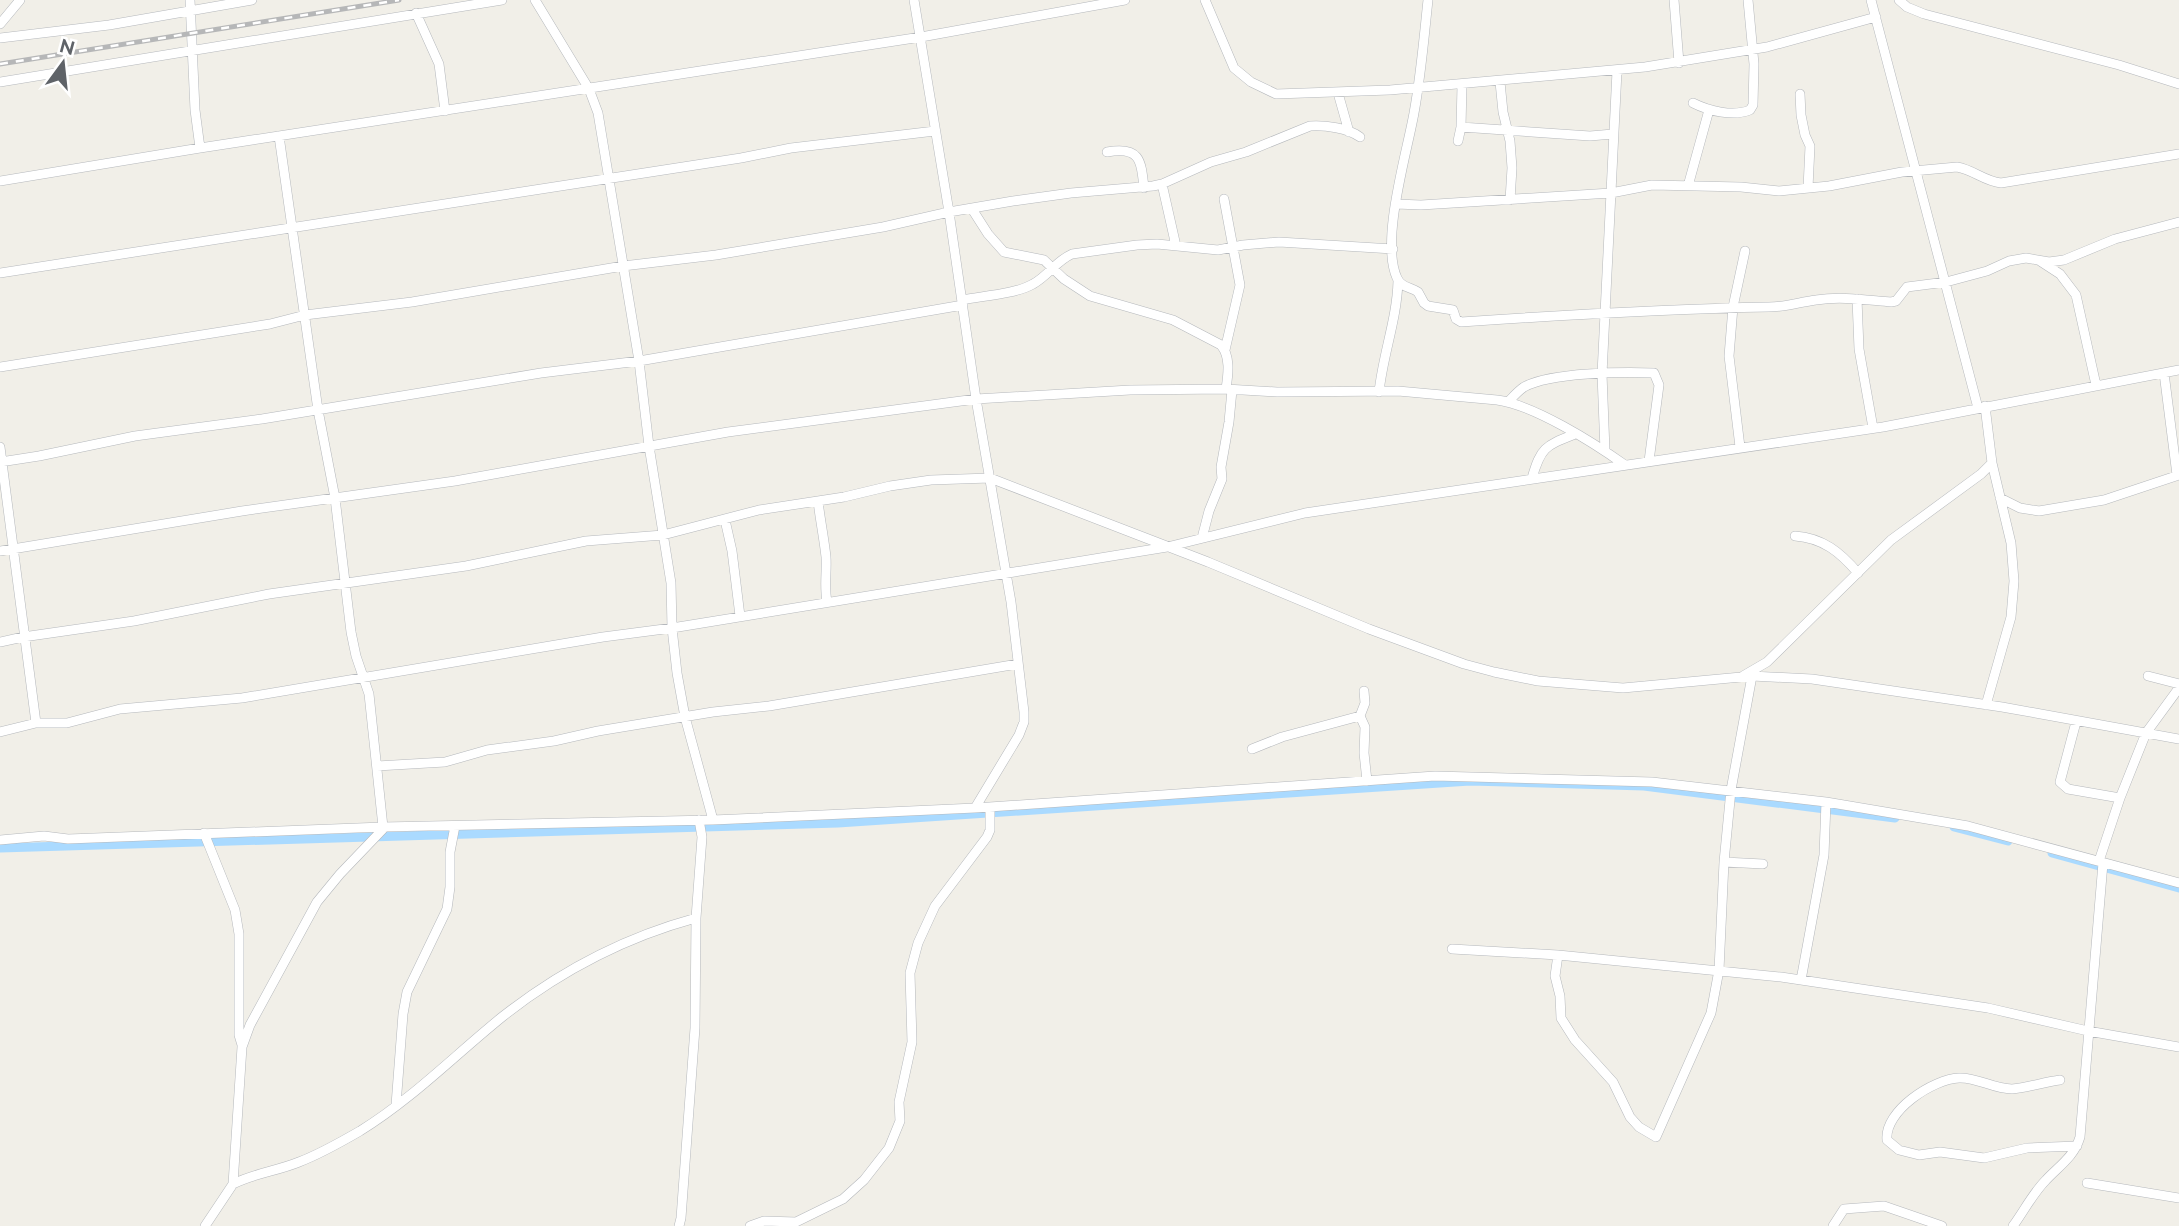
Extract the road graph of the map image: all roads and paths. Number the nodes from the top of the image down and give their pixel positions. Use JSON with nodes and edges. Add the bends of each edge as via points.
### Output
{"nodes":[{"id":1,"x":20,"y":0,"type":"edge"},
{"id":2,"x":190,"y":0,"type":"edge"},
{"id":3,"x":252,"y":0,"type":"edge"},
{"id":4,"x":502,"y":0,"type":"edge"},
{"id":5,"x":535,"y":0,"type":"edge"},
{"id":6,"x":914,"y":0,"type":"edge"},
{"id":7,"x":1125,"y":0,"type":"edge"},
{"id":8,"x":1205,"y":0,"type":"edge"},
{"id":9,"x":1428,"y":0,"type":"edge"},
{"id":10,"x":1674,"y":0,"type":"edge"},
{"id":11,"x":1748,"y":0,"type":"edge"},
{"id":12,"x":1871,"y":0,"type":"edge"},
{"id":13,"x":1899,"y":0,"type":"edge"},
{"id":14,"x":192,"y":11,"type":"junction"},
{"id":15,"x":416,"y":13,"type":"junction"},
{"id":16,"x":1876,"y":17,"type":"junction"},
{"id":17,"x":0,"y":24,"type":"edge"},
{"id":18,"x":921,"y":37,"type":"junction"},
{"id":19,"x":0,"y":38,"type":"edge"},
{"id":20,"x":1754,"y":50,"type":"junction"},
{"id":21,"x":193,"y":51,"type":"junction"},
{"id":22,"x":1679,"y":62,"type":"junction"},
{"id":23,"x":1617,"y":71,"type":"junction"},
{"id":24,"x":0,"y":82,"type":"edge"},
{"id":25,"x":1500,"y":82,"type":"junction"},
{"id":26,"x":2179,"y":84,"type":"edge"},
{"id":27,"x":1462,"y":85,"type":"junction"},
{"id":28,"x":1417,"y":88,"type":"junction"},
{"id":29,"x":589,"y":89,"type":"junction"},
{"id":30,"x":1338,"y":93,"type":"junction"},
{"id":31,"x":1800,"y":94,"type":"dead end"},
{"id":32,"x":1693,"y":103,"type":"dead end"},
{"id":33,"x":1709,"y":110,"type":"junction"},
{"id":34,"x":445,"y":111,"type":"junction"},
{"id":35,"x":1461,"y":127,"type":"junction"},
{"id":36,"x":1508,"y":130,"type":"junction"},
{"id":37,"x":935,"y":131,"type":"junction"},
{"id":38,"x":1349,"y":132,"type":"junction"},
{"id":39,"x":1613,"y":134,"type":"junction"},
{"id":40,"x":279,"y":136,"type":"junction"},
{"id":41,"x":1360,"y":137,"type":"dead end"},
{"id":42,"x":1458,"y":141,"type":"dead end"},
{"id":43,"x":200,"y":148,"type":"junction"},
{"id":44,"x":1107,"y":152,"type":"dead end"},
{"id":45,"x":2179,"y":154,"type":"edge"},
{"id":46,"x":1917,"y":172,"type":"junction"},
{"id":47,"x":609,"y":177,"type":"junction"},
{"id":48,"x":0,"y":181,"type":"edge"},
{"id":49,"x":1162,"y":184,"type":"junction"},
{"id":50,"x":1688,"y":186,"type":"junction"},
{"id":51,"x":1144,"y":188,"type":"junction"},
{"id":52,"x":1808,"y":188,"type":"junction"},
{"id":53,"x":1611,"y":193,"type":"junction"},
{"id":54,"x":1224,"y":199,"type":"dead end"},
{"id":55,"x":1510,"y":200,"type":"junction"},
{"id":56,"x":1396,"y":204,"type":"junction"},
{"id":57,"x":972,"y":209,"type":"junction"},
{"id":58,"x":949,"y":212,"type":"junction"},
{"id":59,"x":2179,"y":222,"type":"edge"},
{"id":60,"x":293,"y":227,"type":"junction"},
{"id":61,"x":1176,"y":246,"type":"junction"},
{"id":62,"x":1233,"y":248,"type":"junction"},
{"id":63,"x":1393,"y":249,"type":"junction"},
{"id":64,"x":1745,"y":251,"type":"dead end"},
{"id":65,"x":2039,"y":260,"type":"junction"},
{"id":66,"x":623,"y":266,"type":"junction"},
{"id":67,"x":1053,"y":267,"type":"junction"},
{"id":68,"x":0,"y":273,"type":"edge"},
{"id":69,"x":1398,"y":281,"type":"junction"},
{"id":70,"x":1946,"y":282,"type":"junction"},
{"id":71,"x":1857,"y":299,"type":"junction"},
{"id":72,"x":963,"y":303,"type":"junction"},
{"id":73,"x":1733,"y":307,"type":"junction"},
{"id":74,"x":1605,"y":314,"type":"junction"},
{"id":75,"x":305,"y":316,"type":"junction"},
{"id":76,"x":1226,"y":350,"type":"junction"},
{"id":77,"x":639,"y":361,"type":"junction"},
{"id":78,"x":0,"y":367,"type":"edge"},
{"id":79,"x":2179,"y":370,"type":"edge"},
{"id":80,"x":2164,"y":373,"type":"junction"},
{"id":81,"x":1602,"y":374,"type":"junction"},
{"id":82,"x":2096,"y":384,"type":"junction"},
{"id":83,"x":1229,"y":390,"type":"junction"},
{"id":84,"x":1379,"y":392,"type":"junction"},
{"id":85,"x":976,"y":399,"type":"junction"},
{"id":86,"x":1508,"y":402,"type":"junction"},
{"id":87,"x":1982,"y":407,"type":"junction"},
{"id":88,"x":318,"y":410,"type":"junction"},
{"id":89,"x":1873,"y":428,"type":"junction"},
{"id":90,"x":1575,"y":434,"type":"junction"},
{"id":91,"x":649,"y":446,"type":"junction"},
{"id":92,"x":0,"y":447,"type":"edge"},
{"id":93,"x":1740,"y":447,"type":"junction"},
{"id":94,"x":1605,"y":451,"type":"junction"},
{"id":95,"x":1,"y":461,"type":"edge"},
{"id":96,"x":1649,"y":461,"type":"junction"},
{"id":97,"x":1993,"y":463,"type":"junction"},
{"id":98,"x":1625,"y":465,"type":"junction"},
{"id":99,"x":2178,"y":475,"type":"edge"},
{"id":100,"x":990,"y":478,"type":"junction"},
{"id":101,"x":1532,"y":478,"type":"junction"},
{"id":102,"x":335,"y":498,"type":"junction"},
{"id":103,"x":2000,"y":498,"type":"junction"},
{"id":104,"x":818,"y":501,"type":"junction"},
{"id":105,"x":725,"y":520,"type":"junction"},
{"id":106,"x":663,"y":535,"type":"junction"},
{"id":107,"x":1795,"y":536,"type":"dead end"},
{"id":108,"x":1202,"y":538,"type":"junction"},
{"id":109,"x":1167,"y":547,"type":"junction"},
{"id":110,"x":12,"y":549,"type":"junction"},
{"id":111,"x":0,"y":551,"type":"edge"},
{"id":112,"x":1006,"y":573,"type":"junction"},
{"id":113,"x":1858,"y":573,"type":"junction"},
{"id":114,"x":344,"y":583,"type":"junction"},
{"id":115,"x":827,"y":601,"type":"junction"},
{"id":116,"x":740,"y":616,"type":"junction"},
{"id":117,"x":672,"y":628,"type":"junction"},
{"id":118,"x":23,"y":636,"type":"junction"},
{"id":119,"x":0,"y":642,"type":"edge"},
{"id":120,"x":1018,"y":664,"type":"junction"},
{"id":121,"x":2148,"y":676,"type":"dead end"},
{"id":122,"x":363,"y":677,"type":"junction"},
{"id":123,"x":1747,"y":677,"type":"junction"},
{"id":124,"x":2179,"y":686,"type":"edge"},
{"id":125,"x":1364,"y":691,"type":"dead end"},
{"id":126,"x":1986,"y":705,"type":"junction"},
{"id":127,"x":1360,"y":716,"type":"junction"},
{"id":128,"x":685,"y":717,"type":"junction"},
{"id":129,"x":2076,"y":722,"type":"junction"},
{"id":130,"x":36,"y":723,"type":"junction"},
{"id":131,"x":0,"y":732,"type":"edge"},
{"id":132,"x":2147,"y":733,"type":"junction"},
{"id":133,"x":2179,"y":739,"type":"edge"},
{"id":134,"x":1252,"y":749,"type":"dead end"},
{"id":135,"x":377,"y":766,"type":"junction"},
{"id":136,"x":1367,"y":781,"type":"junction"},
{"id":137,"x":1731,"y":790,"type":"junction"},
{"id":138,"x":2120,"y":798,"type":"junction"},
{"id":139,"x":1826,"y":802,"type":"junction"},
{"id":140,"x":990,"y":807,"type":"junction"},
{"id":141,"x":975,"y":808,"type":"junction"},
{"id":142,"x":699,"y":820,"type":"junction"},
{"id":143,"x":713,"y":820,"type":"junction"},
{"id":144,"x":455,"y":826,"type":"junction"},
{"id":145,"x":384,"y":827,"type":"junction"},
{"id":146,"x":204,"y":833,"type":"junction"},
{"id":147,"x":0,"y":841,"type":"edge"},
{"id":148,"x":1724,"y":862,"type":"junction"},
{"id":149,"x":2101,"y":862,"type":"junction"},
{"id":150,"x":1763,"y":864,"type":"dead end"},
{"id":151,"x":2179,"y":883,"type":"edge"},
{"id":152,"x":696,"y":918,"type":"junction"},
{"id":153,"x":1452,"y":949,"type":"dead end"},
{"id":154,"x":1558,"y":955,"type":"junction"},
{"id":155,"x":1719,"y":970,"type":"junction"},
{"id":156,"x":1801,"y":980,"type":"junction"},
{"id":157,"x":2088,"y":1031,"type":"junction"},
{"id":158,"x":242,"y":1046,"type":"junction"},
{"id":159,"x":2179,"y":1047,"type":"edge"},
{"id":160,"x":2060,"y":1080,"type":"dead end"},
{"id":161,"x":396,"y":1105,"type":"junction"},
{"id":162,"x":2077,"y":1146,"type":"junction"},
{"id":163,"x":2087,"y":1183,"type":"dead end"},
{"id":164,"x":233,"y":1184,"type":"junction"},
{"id":165,"x":2179,"y":1198,"type":"edge"},
{"id":166,"x":205,"y":1226,"type":"edge"},
{"id":167,"x":679,"y":1226,"type":"edge"},
{"id":168,"x":750,"y":1226,"type":"edge"},
{"id":169,"x":1833,"y":1226,"type":"edge"},
{"id":170,"x":1942,"y":1226,"type":"edge"},
{"id":171,"x":2013,"y":1226,"type":"edge"}],
"edges":[{"from":1,"to":17,"type":"street"},
{"from":2,"to":14,"type":"street"},
{"from":3,"to":14,"type":"street"},
{"from":4,"to":15,"type":"street"},
{"from":5,"to":29,"type":"street"},
{"from":6,"to":18,"type":"street"},
{"from":7,"to":18,"type":"street"},
{"from":8,"to":30,"type":"street","via":[[1239,74],[1276,94]]},
{"from":9,"to":28,"type":"street"},
{"from":10,"to":22,"type":"street"},
{"from":11,"to":20,"type":"street"},
{"from":12,"to":16,"type":"street"},
{"from":13,"to":26,"type":"street","via":[[1924,14]]},
{"from":14,"to":19,"type":"street"},
{"from":14,"to":21,"type":"street"},
{"from":15,"to":21,"type":"street"},
{"from":15,"to":34,"type":"street","via":[[439,64]]},
{"from":16,"to":20,"type":"street"},
{"from":16,"to":46,"type":"street"},
{"from":18,"to":29,"type":"street"},
{"from":18,"to":37,"type":"street"},
{"from":20,"to":22,"type":"street"},
{"from":20,"to":33,"type":"street","via":[[1750,110]]},
{"from":21,"to":24,"type":"street"},
{"from":21,"to":43,"type":"street"},
{"from":22,"to":23,"type":"street"},
{"from":23,"to":25,"type":"street"},
{"from":23,"to":39,"type":"street"},
{"from":25,"to":27,"type":"street"},
{"from":25,"to":36,"type":"street"},
{"from":27,"to":28,"type":"street"},
{"from":27,"to":35,"type":"street"},
{"from":28,"to":30,"type":"street"},
{"from":28,"to":56,"type":"street"},
{"from":29,"to":34,"type":"street"},
{"from":29,"to":47,"type":"street"},
{"from":30,"to":38,"type":"street"},
{"from":31,"to":52,"type":"street","via":[[1810,146]]},
{"from":32,"to":33,"type":"street"},
{"from":33,"to":50,"type":"street"},
{"from":34,"to":40,"type":"street"},
{"from":35,"to":36,"type":"street"},
{"from":35,"to":42,"type":"street"},
{"from":36,"to":39,"type":"street"},
{"from":36,"to":55,"type":"street"},
{"from":37,"to":47,"type":"street"},
{"from":37,"to":58,"type":"street"},
{"from":38,"to":41,"type":"street"},
{"from":38,"to":49,"type":"street","via":[[1310,126]]},
{"from":39,"to":53,"type":"street"},
{"from":40,"to":43,"type":"street"},
{"from":40,"to":60,"type":"street"},
{"from":43,"to":48,"type":"street"},
{"from":44,"to":51,"type":"street","via":[[1123,150],[1137,155]]},
{"from":45,"to":46,"type":"street","via":[[2001,183],[1957,167]]},
{"from":46,"to":52,"type":"street"},
{"from":46,"to":70,"type":"street"},
{"from":47,"to":60,"type":"street"},
{"from":47,"to":66,"type":"street"},
{"from":49,"to":51,"type":"street"},
{"from":49,"to":61,"type":"street"},
{"from":50,"to":52,"type":"street"},
{"from":50,"to":53,"type":"street"},
{"from":51,"to":57,"type":"street","via":[[1071,193]]},
{"from":53,"to":55,"type":"street"},
{"from":53,"to":74,"type":"street"},
{"from":54,"to":62,"type":"street"},
{"from":55,"to":56,"type":"street"},
{"from":56,"to":63,"type":"street"},
{"from":57,"to":58,"type":"street"},
{"from":57,"to":67,"type":"street","via":[[1004,252],[1044,260]]},
{"from":58,"to":66,"type":"street","via":[[716,255]]},
{"from":58,"to":72,"type":"street"},
{"from":59,"to":65,"type":"street","via":[[2115,239],[2064,260]]},
{"from":60,"to":68,"type":"street"},
{"from":60,"to":75,"type":"street"},
{"from":61,"to":62,"type":"street"},
{"from":61,"to":67,"type":"street","via":[[1081,252]]},
{"from":62,"to":63,"type":"street","via":[[1301,242]]},
{"from":62,"to":76,"type":"street","via":[[1240,285]]},
{"from":63,"to":69,"type":"street"},
{"from":64,"to":73,"type":"street"},
{"from":65,"to":70,"type":"street","via":[[2010,261]]},
{"from":65,"to":82,"type":"street","via":[[2060,274],[2076,295]]},
{"from":66,"to":75,"type":"street"},
{"from":66,"to":77,"type":"street"},
{"from":67,"to":72,"type":"street","via":[[1029,287]]},
{"from":67,"to":76,"type":"street","via":[[1090,296],[1173,320]]},
{"from":69,"to":74,"type":"street","via":[[1418,292],[1428,306],[1453,310],[1461,322]]},
{"from":69,"to":84,"type":"street"},
{"from":70,"to":71,"type":"street","via":[[1907,287],[1891,302]]},
{"from":70,"to":87,"type":"street"},
{"from":71,"to":73,"type":"street"},
{"from":71,"to":89,"type":"street","via":[[1863,376]]},
{"from":72,"to":77,"type":"street"},
{"from":72,"to":85,"type":"street"},
{"from":73,"to":74,"type":"street"},
{"from":73,"to":93,"type":"street","via":[[1729,356]]},
{"from":74,"to":81,"type":"street"},
{"from":75,"to":78,"type":"street"},
{"from":75,"to":88,"type":"street"},
{"from":76,"to":83,"type":"street"},
{"from":77,"to":88,"type":"street"},
{"from":77,"to":91,"type":"street"},
{"from":79,"to":80,"type":"street"},
{"from":80,"to":82,"type":"street"},
{"from":80,"to":99,"type":"street"},
{"from":81,"to":86,"type":"street","via":[[1540,381],[1524,387]]},
{"from":81,"to":94,"type":"street"},
{"from":81,"to":96,"type":"street","via":[[1657,376]]},
{"from":82,"to":87,"type":"street"},
{"from":83,"to":84,"type":"street"},
{"from":83,"to":85,"type":"street"},
{"from":83,"to":108,"type":"street","via":[[1222,479]]},
{"from":84,"to":86,"type":"street"},
{"from":85,"to":91,"type":"street"},
{"from":85,"to":100,"type":"street"},
{"from":86,"to":90,"type":"street"},
{"from":87,"to":89,"type":"street"},
{"from":87,"to":97,"type":"street"},
{"from":88,"to":95,"type":"street"},
{"from":88,"to":102,"type":"street"},
{"from":89,"to":93,"type":"street"},
{"from":90,"to":94,"type":"street"},
{"from":90,"to":101,"type":"street","via":[[1540,452]]},
{"from":91,"to":102,"type":"street"},
{"from":91,"to":106,"type":"street"},
{"from":92,"to":95,"type":"street"},
{"from":93,"to":96,"type":"street"},
{"from":94,"to":98,"type":"street"},
{"from":95,"to":110,"type":"street"},
{"from":96,"to":98,"type":"street"},
{"from":97,"to":103,"type":"street"},
{"from":97,"to":113,"type":"street","via":[[1891,540]]},
{"from":98,"to":101,"type":"street"},
{"from":99,"to":103,"type":"street","via":[[2104,500],[2039,511]]},
{"from":100,"to":104,"type":"street","via":[[931,480]]},
{"from":100,"to":109,"type":"street"},
{"from":100,"to":112,"type":"street"},
{"from":101,"to":108,"type":"street","via":[[1305,513]]},
{"from":102,"to":110,"type":"street"},
{"from":102,"to":114,"type":"street"},
{"from":103,"to":126,"type":"street","via":[[2014,581],[2011,617]]},
{"from":104,"to":105,"type":"street"},
{"from":104,"to":115,"type":"street"},
{"from":105,"to":106,"type":"street"},
{"from":105,"to":116,"type":"street"},
{"from":106,"to":114,"type":"street","via":[[586,541],[466,566]]},
{"from":106,"to":117,"type":"street"},
{"from":107,"to":113,"type":"street","via":[[1833,547]]},
{"from":108,"to":109,"type":"street"},
{"from":109,"to":112,"type":"street"},
{"from":109,"to":123,"type":"street","via":[[1369,629],[1494,672],[1538,681],[1623,688]]},
{"from":110,"to":111,"type":"street"},
{"from":110,"to":118,"type":"street"},
{"from":112,"to":115,"type":"street"},
{"from":112,"to":120,"type":"street"},
{"from":113,"to":123,"type":"street"},
{"from":114,"to":118,"type":"street","via":[[95,628]]},
{"from":114,"to":122,"type":"street"},
{"from":115,"to":116,"type":"street"},
{"from":116,"to":117,"type":"street"},
{"from":117,"to":122,"type":"street"},
{"from":117,"to":128,"type":"street"},
{"from":118,"to":119,"type":"street"},
{"from":118,"to":130,"type":"street"},
{"from":120,"to":128,"type":"street"},
{"from":120,"to":141,"type":"street","via":[[1024,722]]},
{"from":121,"to":124,"type":"street"},
{"from":122,"to":130,"type":"street","via":[[242,698],[120,709],[67,723]]},
{"from":122,"to":135,"type":"street"},
{"from":123,"to":126,"type":"street","via":[[1812,679]]},
{"from":123,"to":137,"type":"street"},
{"from":124,"to":132,"type":"street"},
{"from":125,"to":127,"type":"street"},
{"from":126,"to":129,"type":"street"},
{"from":127,"to":134,"type":"street"},
{"from":127,"to":136,"type":"street","via":[[1365,727]]},
{"from":128,"to":135,"type":"street","via":[[487,750],[445,762]]},
{"from":128,"to":143,"type":"street"},
{"from":129,"to":132,"type":"street"},
{"from":129,"to":138,"type":"street","via":[[2060,782],[2068,789]]},
{"from":130,"to":131,"type":"street"},
{"from":132,"to":133,"type":"street"},
{"from":132,"to":138,"type":"street"},
{"from":135,"to":145,"type":"street"},
{"from":136,"to":137,"type":"street","via":[[1501,777],[1652,782]]},
{"from":136,"to":140,"type":"street"},
{"from":137,"to":139,"type":"street"},
{"from":137,"to":148,"type":"street"},
{"from":138,"to":149,"type":"street"},
{"from":139,"to":149,"type":"street","via":[[1968,826]]},
{"from":139,"to":156,"type":"street","via":[[1824,855]]},
{"from":140,"to":141,"type":"street"},
{"from":140,"to":168,"type":"street","via":[[987,837],[935,906],[909,973],[912,1042],[898,1102],[900,1121],[889,1148],[843,1199],[796,1222],[764,1221]]},
{"from":141,"to":143,"type":"street"},
{"from":142,"to":143,"type":"street"},
{"from":142,"to":144,"type":"street"},
{"from":142,"to":152,"type":"street","via":[[702,837]]},
{"from":144,"to":145,"type":"street"},
{"from":144,"to":161,"type":"street","via":[[447,909],[407,992]]},
{"from":145,"to":146,"type":"street"},
{"from":145,"to":158,"type":"street","via":[[317,902]]},
{"from":146,"to":147,"type":"street"},
{"from":146,"to":158,"type":"street","via":[[239,934]]},
{"from":148,"to":150,"type":"street"},
{"from":148,"to":155,"type":"street"},
{"from":149,"to":151,"type":"street"},
{"from":149,"to":157,"type":"street"},
{"from":152,"to":161,"type":"street","via":[[633,939],[527,999]]},
{"from":152,"to":167,"type":"street","via":[[695,1028]]},
{"from":153,"to":154,"type":"street"},
{"from":154,"to":155,"type":"street"},
{"from":154,"to":155,"type":"street","via":[[1555,976],[1561,1018],[1613,1082],[1635,1122],[1656,1137],[1711,1013]]},
{"from":155,"to":156,"type":"street"},
{"from":156,"to":157,"type":"street","via":[[1989,1008]]},
{"from":157,"to":159,"type":"street"},
{"from":157,"to":162,"type":"street"},
{"from":158,"to":164,"type":"street"},
{"from":160,"to":162,"type":"street","via":[[2007,1088],[1973,1079],[1942,1080],[1907,1102],[1888,1129],[1887,1140],[1899,1150],[1919,1155],[1940,1152],[1984,1158],[2037,1146]]},
{"from":161,"to":164,"type":"street","via":[[320,1153]]},
{"from":162,"to":171,"type":"street"},
{"from":163,"to":165,"type":"street"},
{"from":164,"to":166,"type":"street"},
{"from":169,"to":170,"type":"street","via":[[1844,1209],[1884,1206]]}]}
